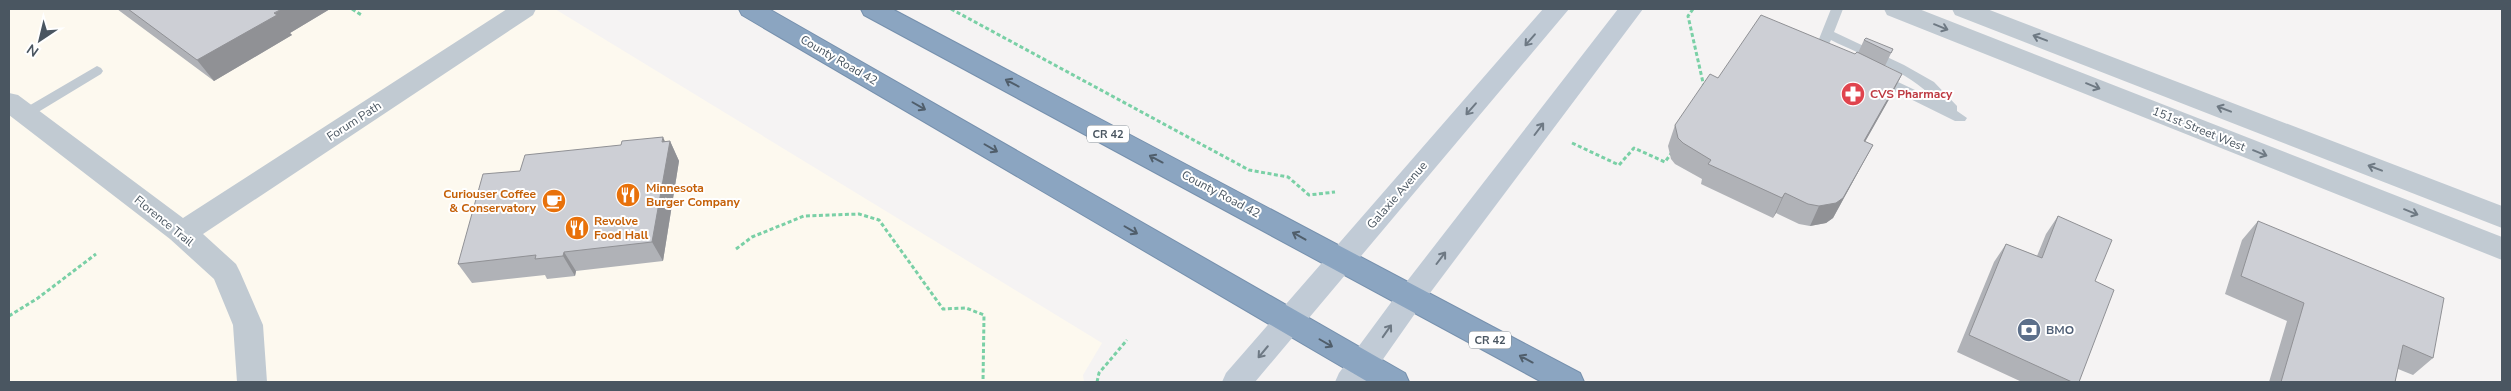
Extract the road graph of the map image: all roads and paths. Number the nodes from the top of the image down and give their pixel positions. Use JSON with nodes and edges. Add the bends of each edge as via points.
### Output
{"nodes":[{"id":1,"x":352,"y":9,"type":"edge"},
{"id":2,"x":524,"y":9,"type":"edge"},
{"id":3,"x":751,"y":9,"type":"edge"},
{"id":4,"x":873,"y":9,"type":"edge"},
{"id":5,"x":951,"y":9,"type":"edge"},
{"id":6,"x":1557,"y":9,"type":"edge"},
{"id":7,"x":1631,"y":9,"type":"edge"},
{"id":8,"x":1693,"y":9,"type":"edge"},
{"id":9,"x":1837,"y":9,"type":"edge"},
{"id":10,"x":1896,"y":9,"type":"edge"},
{"id":11,"x":1964,"y":9,"type":"edge"},
{"id":12,"x":363,"y":16,"type":"dead end"},
{"id":13,"x":1828,"y":34,"type":"junction"},
{"id":14,"x":1844,"y":63,"type":"edge"},
{"id":15,"x":97,"y":71,"type":"dead end"},
{"id":16,"x":1869,"y":74,"type":"edge"},
{"id":17,"x":1706,"y":96,"type":"edge"},
{"id":18,"x":17,"y":108,"type":"edge"},
{"id":19,"x":1960,"y":118,"type":"joint"},
{"id":20,"x":1572,"y":143,"type":"dead end"},
{"id":21,"x":1676,"y":146,"type":"edge"},
{"id":22,"x":1335,"y":192,"type":"dead end"},
{"id":23,"x":2502,"y":218,"type":"edge"},
{"id":24,"x":183,"y":233,"type":"junction"},
{"id":25,"x":2502,"y":248,"type":"edge"},
{"id":26,"x":736,"y":249,"type":"dead end"},
{"id":27,"x":96,"y":254,"type":"dead end"},
{"id":28,"x":1342,"y":259,"type":"junction"},
{"id":29,"x":1411,"y":297,"type":"junction"},
{"id":30,"x":9,"y":316,"type":"edge"},
{"id":31,"x":1288,"y":321,"type":"junction"},
{"id":32,"x":1127,"y":340,"type":"dead end"},
{"id":33,"x":1357,"y":374,"type":"edge"},
{"id":34,"x":252,"y":382,"type":"edge"},
{"id":35,"x":983,"y":382,"type":"edge"},
{"id":36,"x":1097,"y":382,"type":"edge"},
{"id":37,"x":1237,"y":382,"type":"edge"},
{"id":38,"x":1394,"y":382,"type":"edge"},
{"id":39,"x":1569,"y":382,"type":"edge"}],
"edges":[{"from":1,"to":12,"type":"path"},
{"from":2,"to":24,"type":"street","name":"Forum Path"},
{"from":3,"to":31,"type":"highway","name":"County Road 42","one_way":true},
{"from":28,"to":4,"type":"highway","name":"County Road 42","number":"CR 42","one_way":true},
{"from":5,"to":22,"type":"path","via":[[1249,170],[1288,176],[1309,195]]},
{"from":6,"to":28,"type":"street","name":"Galaxie Avenue","one_way":true},
{"from":29,"to":7,"type":"street","one_way":true},
{"from":8,"to":17,"type":"path","via":[[1688,16]]},
{"from":9,"to":13,"type":"lane"},
{"from":10,"to":25,"type":"street","name":"151st Street West","one_way":true},
{"from":23,"to":11,"type":"street","one_way":true},
{"from":13,"to":14,"type":"lane","via":[[1822,44],[1831,56]]},
{"from":13,"to":19,"type":"lane","via":[[1929,85]]},
{"from":15,"to":18,"type":"lane"},
{"from":16,"to":19,"type":"lane"},
{"from":18,"to":24,"type":"street","name":"Florence Trail"},
{"from":20,"to":21,"type":"path","via":[[1619,165],[1634,148],[1665,162]]},
{"from":24,"to":34,"type":"street","name":"Florence Trail","via":[[226,272],[237,295],[248,325]]},
{"from":26,"to":35,"type":"path","via":[[752,237],[804,216],[859,214],[879,220],[943,309],[966,308],[984,315]]},
{"from":27,"to":30,"type":"path"},
{"from":28,"to":29,"type":"highway","name":"County Road 42","number":"CR 42"},
{"from":28,"to":31,"type":"street","name":"Galaxie Avenue"},
{"from":33,"to":29,"type":"street","one_way":true},
{"from":39,"to":29,"type":"highway","name":"County Road 42","number":"CR 42","one_way":true},
{"from":31,"to":33,"type":"highway","name":"County Road 42","one_way":true},
{"from":31,"to":37,"type":"street","name":"Galaxie Avenue","one_way":true},
{"from":32,"to":36,"type":"path","via":[[1099,373]]},
{"from":33,"to":38,"type":"highway","name":"County Road 42"}]}
